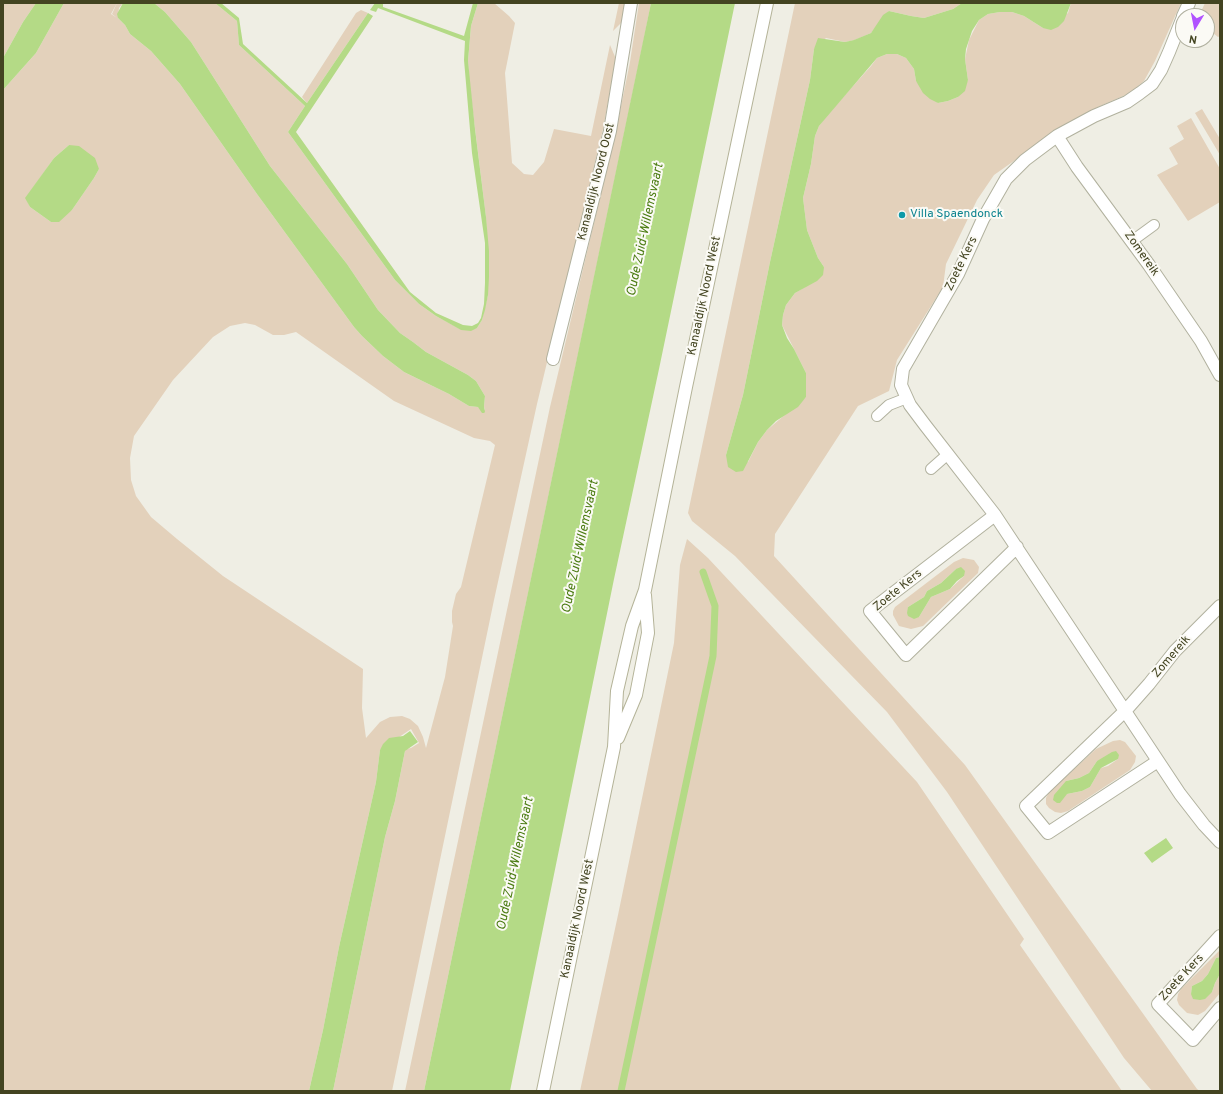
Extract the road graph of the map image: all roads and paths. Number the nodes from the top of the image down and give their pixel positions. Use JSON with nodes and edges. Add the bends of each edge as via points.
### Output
{"nodes":[{"id":1,"x":632,"y":3,"type":"edge"},
{"id":2,"x":767,"y":3,"type":"edge"},
{"id":3,"x":1175,"y":37,"type":"edge"},
{"id":4,"x":1057,"y":136,"type":"junction"},
{"id":5,"x":1154,"y":225,"type":"dead end"},
{"id":6,"x":1132,"y":241,"type":"junction"},
{"id":7,"x":553,"y":359,"type":"dead end"},
{"id":8,"x":1220,"y":375,"type":"edge"},
{"id":9,"x":907,"y":398,"type":"junction"},
{"id":10,"x":877,"y":416,"type":"dead end"},
{"id":11,"x":948,"y":454,"type":"junction"},
{"id":12,"x":931,"y":469,"type":"dead end"},
{"id":13,"x":995,"y":515,"type":"junction"},
{"id":14,"x":1017,"y":548,"type":"junction"},
{"id":15,"x":645,"y":590,"type":"junction"},
{"id":16,"x":1220,"y":606,"type":"edge"},
{"id":17,"x":1126,"y":710,"type":"junction"},
{"id":18,"x":614,"y":747,"type":"junction"},
{"id":19,"x":1158,"y":761,"type":"junction"},
{"id":20,"x":1220,"y":842,"type":"edge"},
{"id":21,"x":1220,"y":936,"type":"edge"},
{"id":22,"x":1220,"y":1008,"type":"edge"},
{"id":23,"x":543,"y":1091,"type":"edge"}],
"edges":[{"from":1,"to":7,"type":"street","name":"Kanaaldijk Noord Oost","via":[[610,131]]},
{"from":2,"to":15,"type":"street","name":"Kanaaldijk Noord West"},
{"from":3,"to":4,"type":"street","name":"Zoete Kers","via":[[1152,84],[1127,102]]},
{"from":4,"to":6,"type":"street","name":"Zomereik"},
{"from":4,"to":9,"type":"street","name":"Zoete Kers","via":[[1025,160],[1006,179],[993,200],[958,274],[903,369],[901,386]]},
{"from":5,"to":6,"type":"lane"},
{"from":6,"to":8,"type":"street","name":"Zomereik","via":[[1201,341]]},
{"from":9,"to":10,"type":"lane","via":[[889,405]]},
{"from":9,"to":11,"type":"street","name":"Zoete Kers"},
{"from":11,"to":12,"type":"lane"},
{"from":11,"to":13,"type":"street","name":"Zoete Kers"},
{"from":13,"to":14,"type":"street","name":"Zoete Kers"},
{"from":13,"to":14,"type":"street","name":"Zoete Kers","via":[[870,611],[906,655]]},
{"from":14,"to":17,"type":"street","name":"Zoete Kers"},
{"from":15,"to":18,"type":"street","name":"Kanaaldijk Noord West","via":[[632,626],[617,691]]},
{"from":15,"to":18,"type":"street","name":"Kanaaldijk Noord West","via":[[648,633],[636,695]]},
{"from":16,"to":17,"type":"street","name":"Zomereik","via":[[1175,651]]},
{"from":17,"to":19,"type":"street","name":"Zoete Kers"},
{"from":17,"to":19,"type":"street","via":[[1026,806],[1048,833]]},
{"from":18,"to":23,"type":"street","name":"Kanaaldijk Noord West"},
{"from":19,"to":20,"type":"street","name":"Zoete Kers","via":[[1180,794]]},
{"from":21,"to":22,"type":"street","name":"Zoete Kers","via":[[1158,1004],[1193,1040]]}]}
